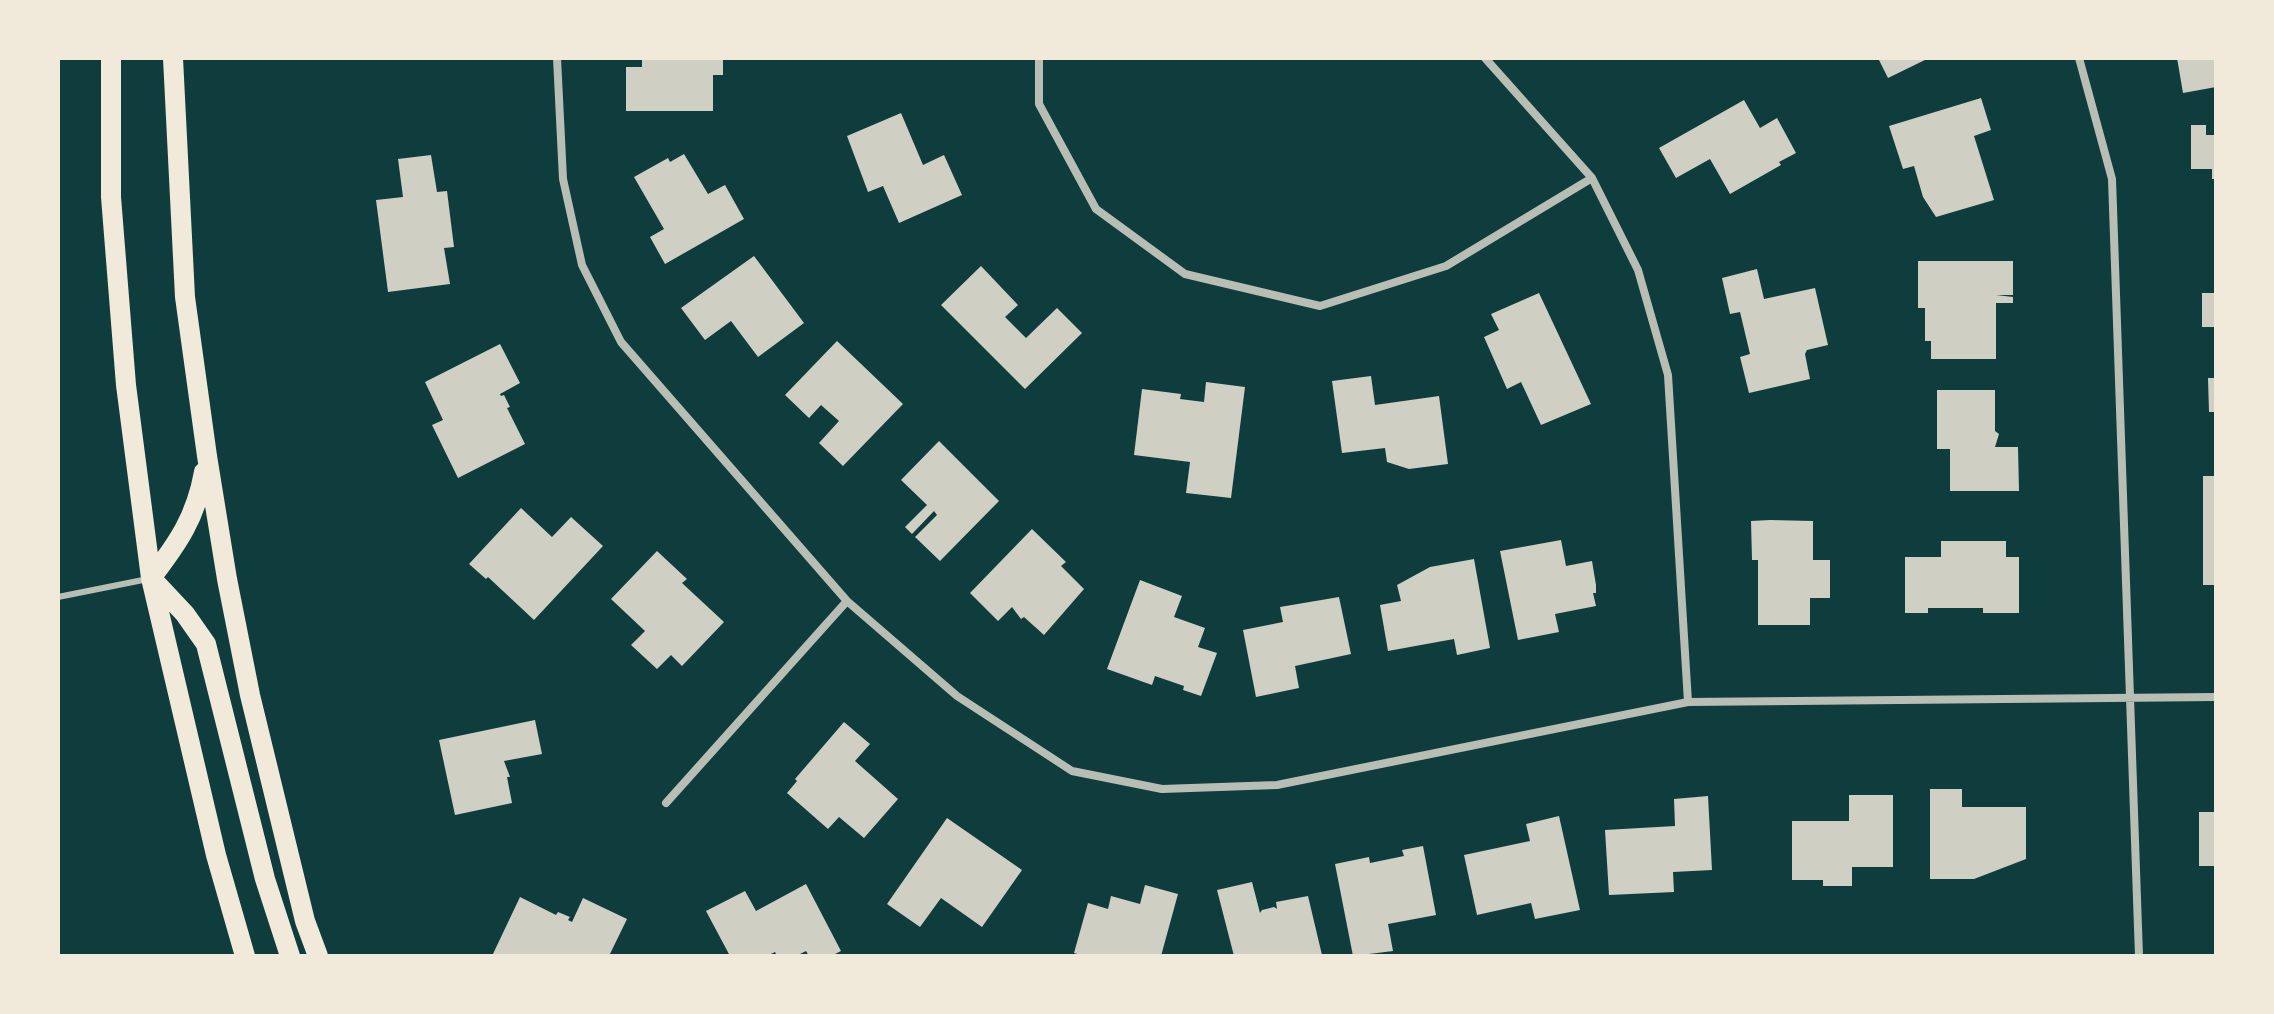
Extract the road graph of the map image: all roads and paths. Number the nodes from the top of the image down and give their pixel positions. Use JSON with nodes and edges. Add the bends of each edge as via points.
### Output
{"nodes":[{"id":1,"x":111,"y":58,"type":"edge"},
{"id":2,"x":173,"y":58,"type":"edge"},
{"id":3,"x":557,"y":58,"type":"edge"},
{"id":4,"x":1039,"y":58,"type":"edge"},
{"id":5,"x":1485,"y":58,"type":"edge"},
{"id":6,"x":2079,"y":58,"type":"edge"},
{"id":7,"x":1592,"y":178,"type":"junction"},
{"id":8,"x":207,"y":456,"type":"junction"},
{"id":9,"x":151,"y":578,"type":"junction"},
{"id":10,"x":58,"y":597,"type":"edge"},
{"id":11,"x":847,"y":601,"type":"junction"},
{"id":12,"x":2216,"y":697,"type":"edge"},
{"id":13,"x":2131,"y":698,"type":"junction"},
{"id":14,"x":1688,"y":702,"type":"junction"},
{"id":15,"x":666,"y":803,"type":"dead end"},
{"id":16,"x":245,"y":956,"type":"edge"},
{"id":17,"x":290,"y":956,"type":"edge"},
{"id":18,"x":318,"y":956,"type":"edge"},
{"id":19,"x":2139,"y":956,"type":"edge"}],
"edges":[{"from":1,"to":9,"type":"main road","via":[[111,197],[126,385]]},
{"from":2,"to":8,"type":"main road","via":[[185,297]]},
{"from":3,"to":11,"type":"street","via":[[569,208],[582,265],[621,342]]},
{"from":4,"to":7,"type":"street","via":[[1039,104],[1096,209],[1185,274],[1320,306],[1446,266]]},
{"from":5,"to":7,"type":"street"},
{"from":6,"to":13,"type":"street","via":[[2112,179]]},
{"from":7,"to":14,"type":"street","via":[[1638,270],[1668,375]]},
{"from":8,"to":9,"type":"main road","via":[[188,527]]},
{"from":8,"to":18,"type":"main road","via":[[250,695]]},
{"from":9,"to":10,"type":"lane"},
{"from":9,"to":16,"type":"main road"},
{"from":9,"to":17,"type":"main road","via":[[206,644],[265,879]]},
{"from":11,"to":14,"type":"street","via":[[957,696],[1072,771],[1162,789],[1277,785]]},
{"from":11,"to":15,"type":"street"},
{"from":12,"to":13,"type":"street"},
{"from":13,"to":14,"type":"street"},
{"from":13,"to":19,"type":"street"}]}
